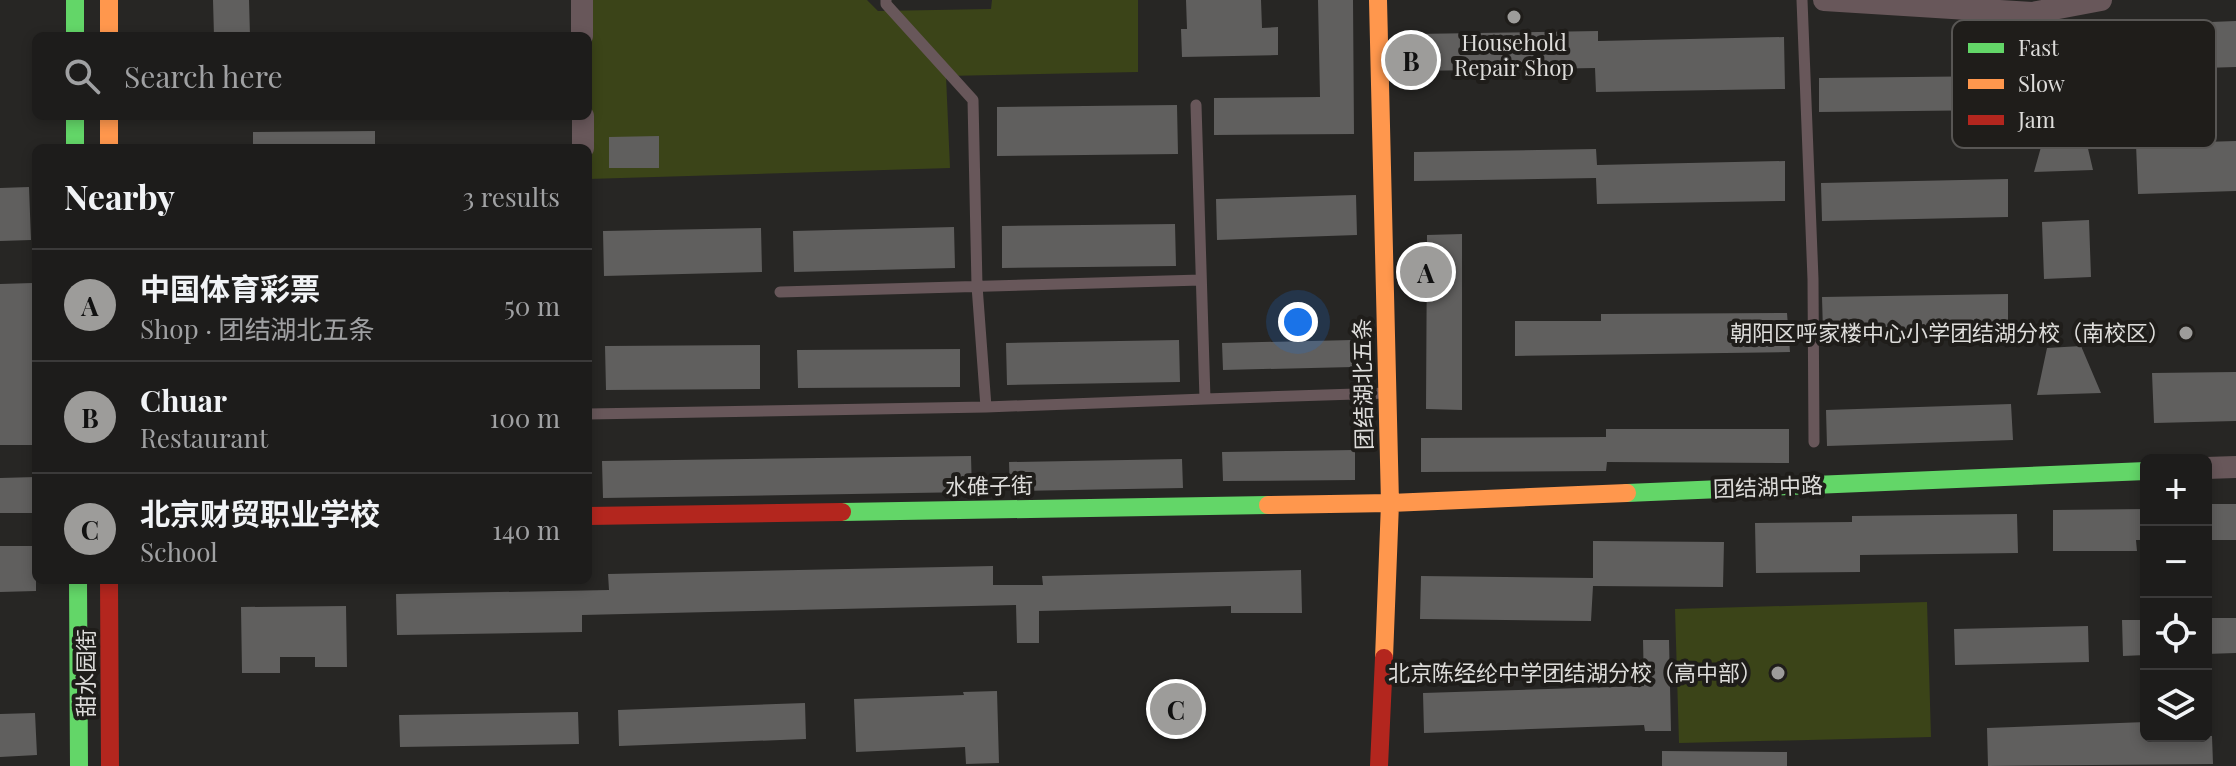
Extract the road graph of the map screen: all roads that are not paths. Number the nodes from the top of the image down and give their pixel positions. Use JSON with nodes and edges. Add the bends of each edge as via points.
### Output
{"nodes":[{"id":1,"x":75,"y":0,"type":"edge"},
{"id":2,"x":109,"y":0,"type":"edge"},
{"id":3,"x":582,"y":0,"type":"edge"},
{"id":4,"x":886,"y":0,"type":"edge"},
{"id":5,"x":1378,"y":0,"type":"edge"},
{"id":6,"x":1802,"y":0,"type":"edge"},
{"id":7,"x":1824,"y":0,"type":"edge"},
{"id":8,"x":2101,"y":0,"type":"edge"},
{"id":9,"x":75,"y":32,"type":"edge"},
{"id":10,"x":109,"y":32,"type":"edge"},
{"id":11,"x":582,"y":32,"type":"edge"},
{"id":12,"x":1196,"y":105,"type":"dead end"},
{"id":13,"x":75,"y":120,"type":"edge"},
{"id":14,"x":109,"y":120,"type":"edge"},
{"id":15,"x":583,"y":120,"type":"edge"},
{"id":16,"x":75,"y":144,"type":"edge"},
{"id":17,"x":109,"y":144,"type":"edge"},
{"id":18,"x":583,"y":144,"type":"edge"},
{"id":19,"x":1201,"y":280,"type":"junction"},
{"id":20,"x":977,"y":286,"type":"junction"},
{"id":21,"x":780,"y":292,"type":"dead end"},
{"id":22,"x":1387,"y":393,"type":"junction"},
{"id":23,"x":1205,"y":399,"type":"junction"},
{"id":24,"x":986,"y":407,"type":"junction"},
{"id":25,"x":592,"y":414,"type":"edge"},
{"id":26,"x":1814,"y":442,"type":"dead end"},
{"id":27,"x":2236,"y":467,"type":"edge"},
{"id":28,"x":2212,"y":468,"type":"edge"},
{"id":29,"x":2140,"y":471,"type":"edge"},
{"id":30,"x":1390,"y":503,"type":"junction"},
{"id":31,"x":592,"y":516,"type":"edge"},
{"id":32,"x":78,"y":584,"type":"edge"},
{"id":33,"x":109,"y":584,"type":"edge"},
{"id":34,"x":79,"y":766,"type":"edge"},
{"id":35,"x":110,"y":766,"type":"edge"},
{"id":36,"x":1379,"y":766,"type":"edge"}],
"edges":[{"from":1,"to":9,"type":"street"},
{"from":2,"to":10,"type":"street"},
{"from":3,"to":11,"type":"street"},
{"from":4,"to":20,"type":"lane","via":[[973,100]]},
{"from":5,"to":22,"type":"street","name":"团结湖北五条"},
{"from":6,"to":26,"type":"lane"},
{"from":7,"to":8,"type":"street","via":[[2032,13]]},
{"from":12,"to":19,"type":"lane"},
{"from":13,"to":16,"type":"street"},
{"from":14,"to":17,"type":"street"},
{"from":15,"to":18,"type":"street"},
{"from":19,"to":20,"type":"lane"},
{"from":19,"to":23,"type":"lane"},
{"from":20,"to":21,"type":"lane"},
{"from":20,"to":24,"type":"lane"},
{"from":22,"to":23,"type":"lane"},
{"from":22,"to":30,"type":"street","name":"团结湖北五条"},
{"from":23,"to":24,"type":"lane"},
{"from":24,"to":25,"type":"lane"},
{"from":27,"to":28,"type":"street"},
{"from":29,"to":30,"type":"street","name":"团结湖中路"},
{"from":30,"to":31,"type":"street","name":"水碓子街"},
{"from":30,"to":36,"type":"street","name":"团结湖北五条"},
{"from":32,"to":34,"type":"street","name":"甜水园街"},
{"from":33,"to":35,"type":"street","name":"甜水园街"}]}
